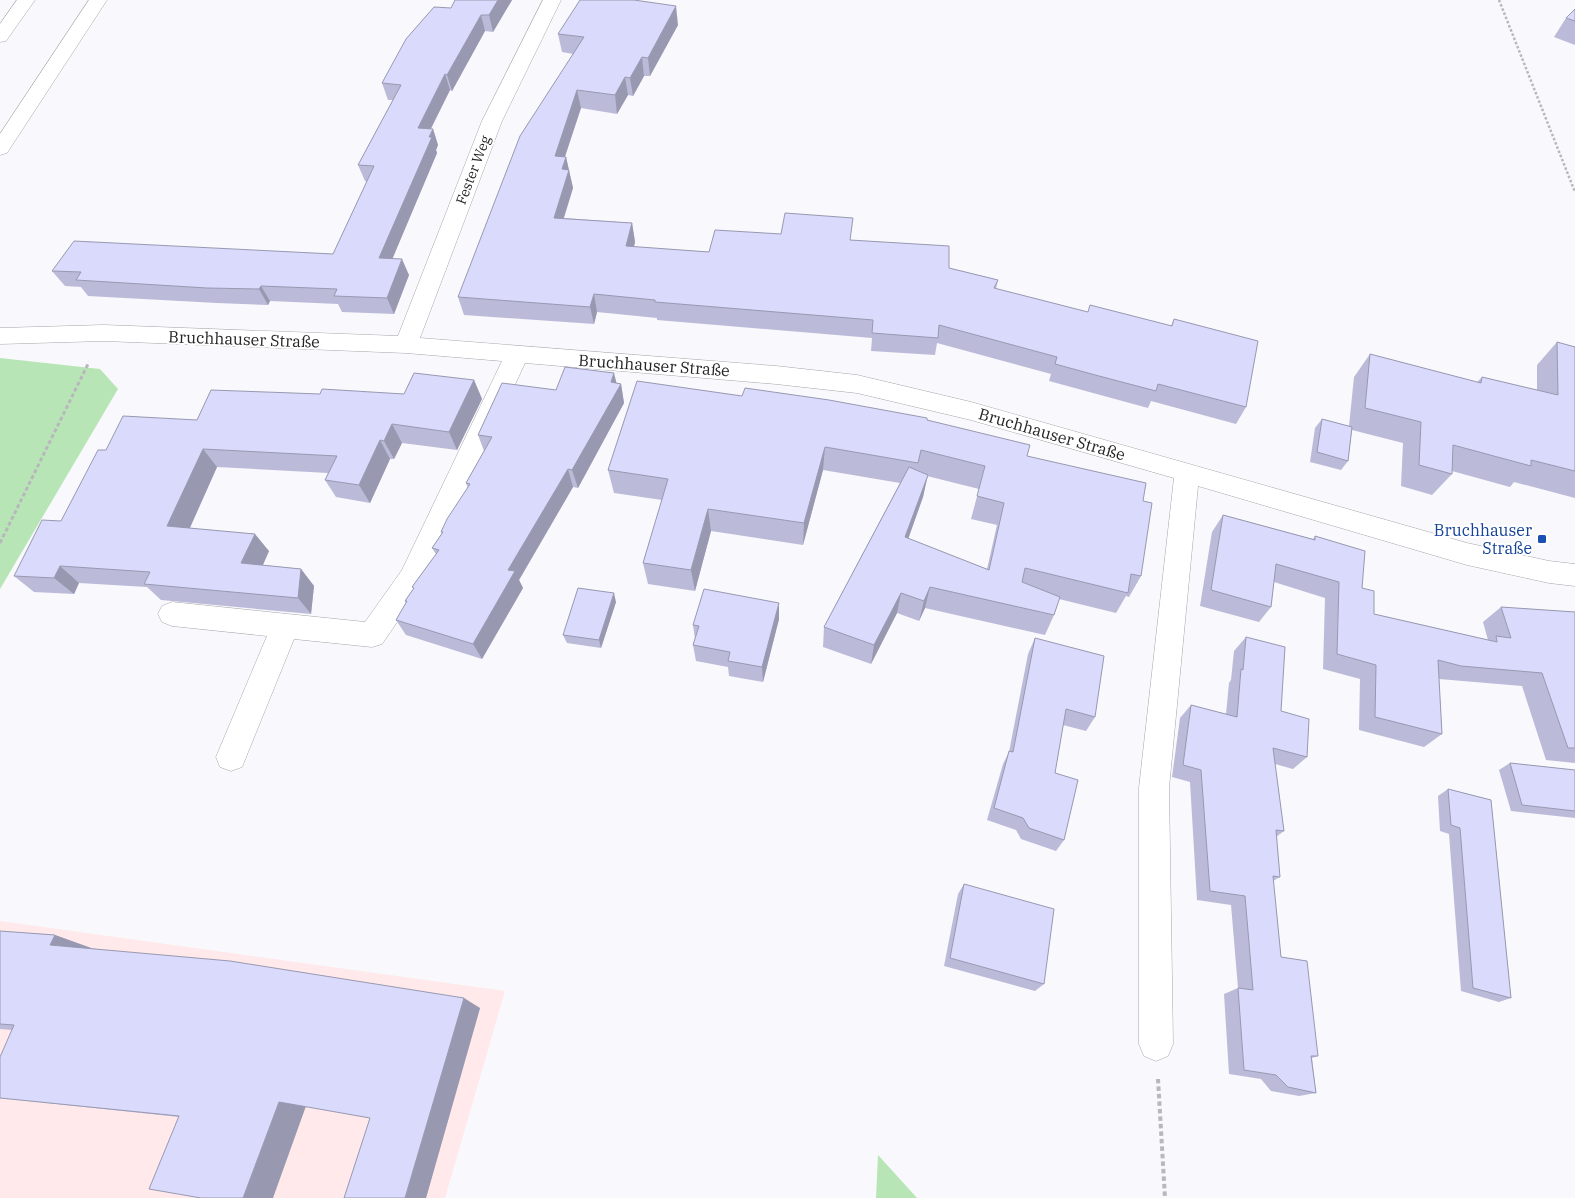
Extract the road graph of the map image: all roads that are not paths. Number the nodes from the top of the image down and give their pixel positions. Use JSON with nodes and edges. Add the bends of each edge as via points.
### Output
{"nodes":[{"id":1,"x":26,"y":0,"type":"edge"},
{"id":2,"x":98,"y":0,"type":"edge"},
{"id":3,"x":552,"y":0,"type":"edge"},
{"id":4,"x":0,"y":37,"type":"edge"},
{"id":5,"x":0,"y":149,"type":"edge"},
{"id":6,"x":0,"y":336,"type":"edge"},
{"id":7,"x":406,"y":345,"type":"junction"},
{"id":8,"x":517,"y":355,"type":"junction"},
{"id":9,"x":1188,"y":473,"type":"junction"},
{"id":10,"x":1575,"y":575,"type":"edge"},
{"id":11,"x":172,"y":614,"type":"dead end"},
{"id":12,"x":285,"y":627,"type":"junction"},
{"id":13,"x":232,"y":757,"type":"dead end"},
{"id":14,"x":1156,"y":1044,"type":"road end"}],
"edges":[{"from":1,"to":4,"type":"main road"},
{"from":2,"to":5,"type":"main road"},
{"from":3,"to":7,"type":"main road","name":"Fester Weg","via":[[492,120]]},
{"from":6,"to":7,"type":"main road","name":"Bruchhauser Straße","via":[[104,334]]},
{"from":7,"to":8,"type":"main road","name":"Bruchhauser Straße"},
{"from":8,"to":9,"type":"main road","name":"Bruchhauser Straße","via":[[857,384],[971,410]]},
{"from":8,"to":12,"type":"main road","via":[[412,578],[372,635]]},
{"from":9,"to":10,"type":"main road","name":"Bruchhauser Straße","via":[[1467,554]]},
{"from":9,"to":14,"type":"main road","via":[[1154,788]]},
{"from":11,"to":12,"type":"main road"},
{"from":12,"to":13,"type":"main road"}]}
